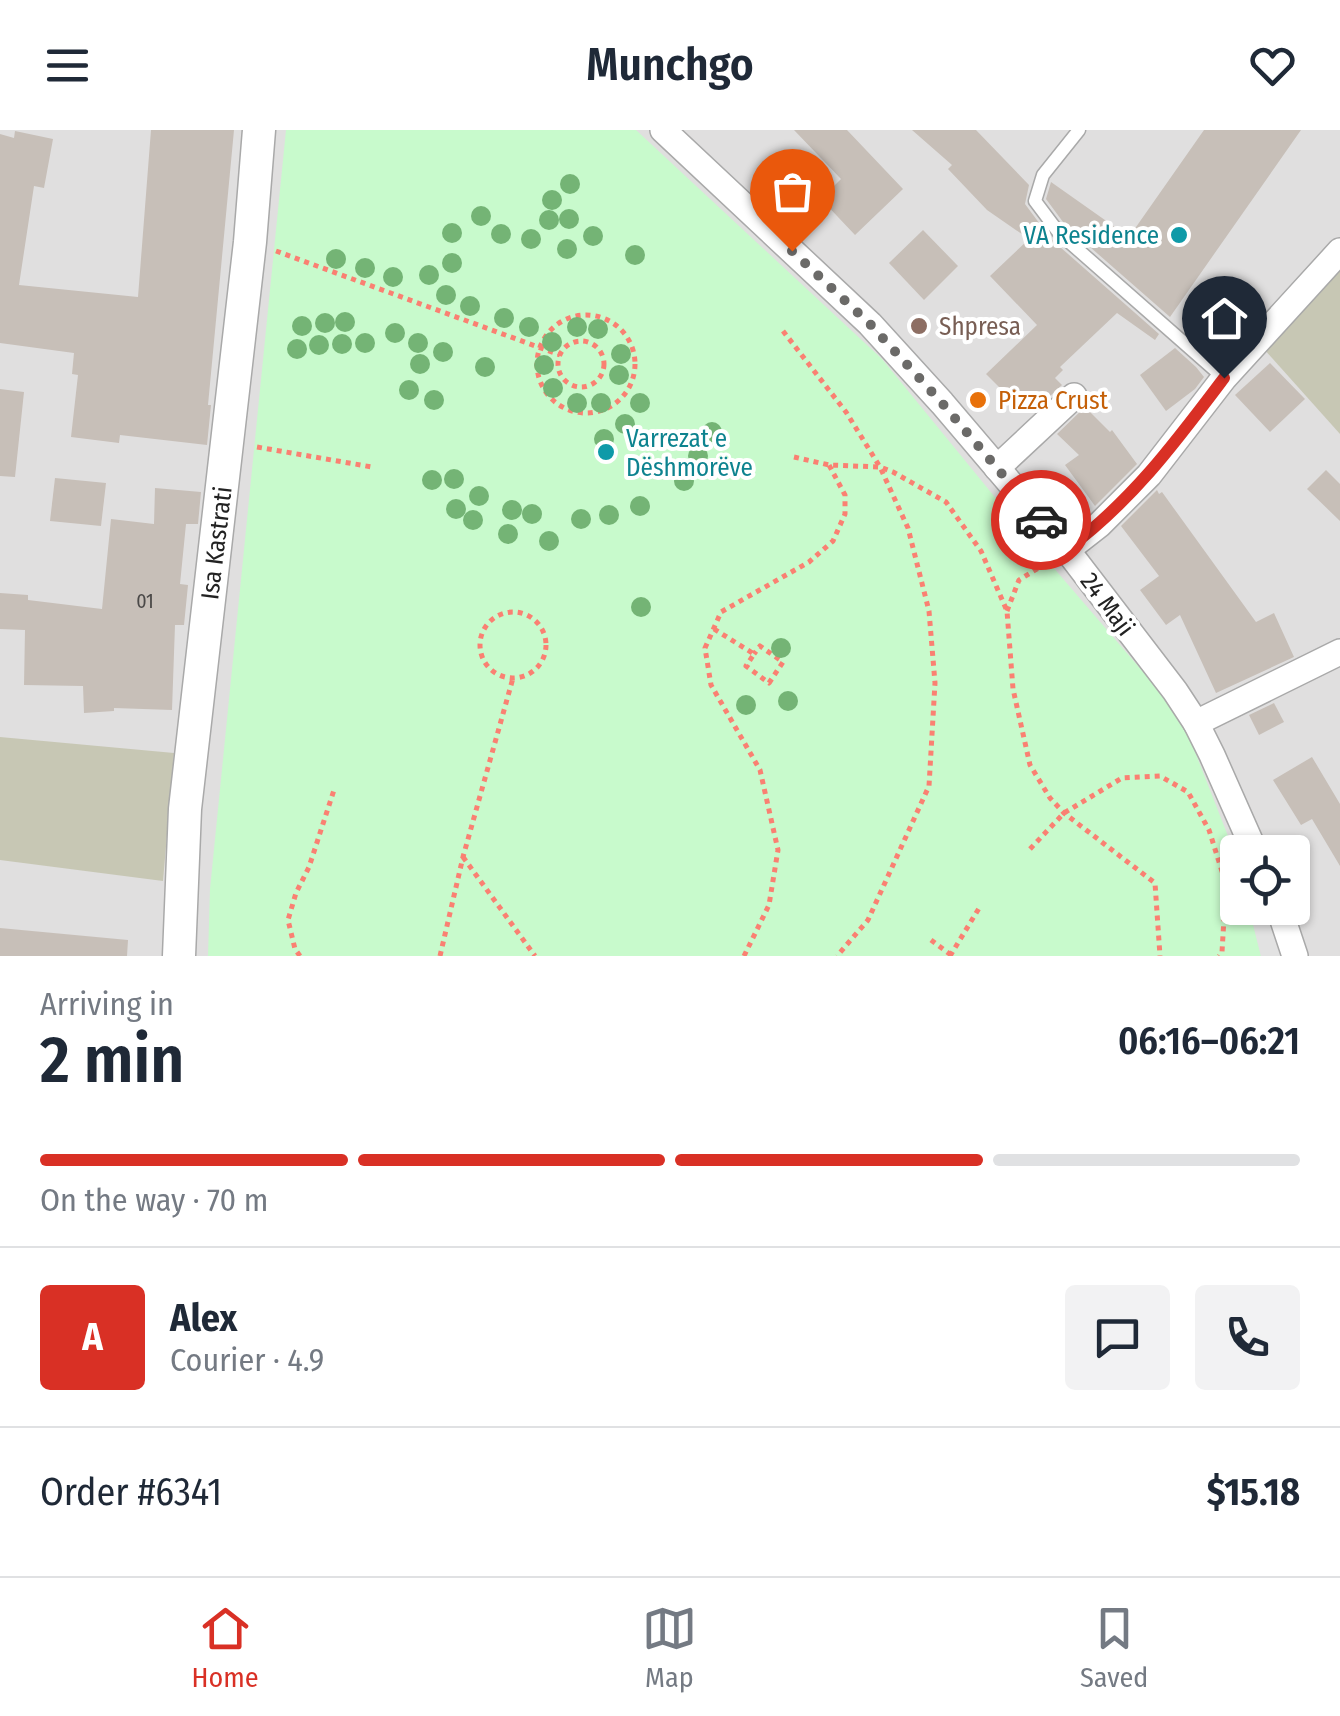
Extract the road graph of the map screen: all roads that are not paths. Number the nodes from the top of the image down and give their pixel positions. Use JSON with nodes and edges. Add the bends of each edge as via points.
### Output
{"nodes":[{"id":1,"x":259,"y":130,"type":"edge"},
{"id":2,"x":662,"y":130,"type":"edge"},
{"id":3,"x":1078,"y":130,"type":"edge"},
{"id":4,"x":1340,"y":251,"type":"edge"},
{"id":5,"x":1224,"y":378,"type":"junction"},
{"id":6,"x":1074,"y":396,"type":"dead end"},
{"id":7,"x":997,"y":468,"type":"junction"},
{"id":8,"x":1066,"y":550,"type":"junction"},
{"id":9,"x":1340,"y":652,"type":"edge"},
{"id":10,"x":1196,"y":724,"type":"junction"},
{"id":11,"x":1248,"y":835,"type":"edge"},
{"id":12,"x":1285,"y":925,"type":"edge"},
{"id":13,"x":178,"y":956,"type":"edge"},
{"id":14,"x":1296,"y":956,"type":"edge"}],
"edges":[{"from":1,"to":13,"type":"street","name":"Isa Kastrati","via":[[185,808]]},
{"from":2,"to":7,"type":"street","name":"24 Maji","via":[[870,324]]},
{"from":3,"to":5,"type":"lane","via":[[1043,175],[1035,200],[1059,233]]},
{"from":4,"to":5,"type":"street"},
{"from":5,"to":8,"type":"street","via":[[1149,475]]},
{"from":6,"to":7,"type":"street"},
{"from":7,"to":8,"type":"street","name":"24 Maji"},
{"from":8,"to":10,"type":"street","name":"24 Maji"},
{"from":9,"to":10,"type":"street"},
{"from":10,"to":11,"type":"street","name":"24 Maji"},
{"from":12,"to":14,"type":"street"}]}
